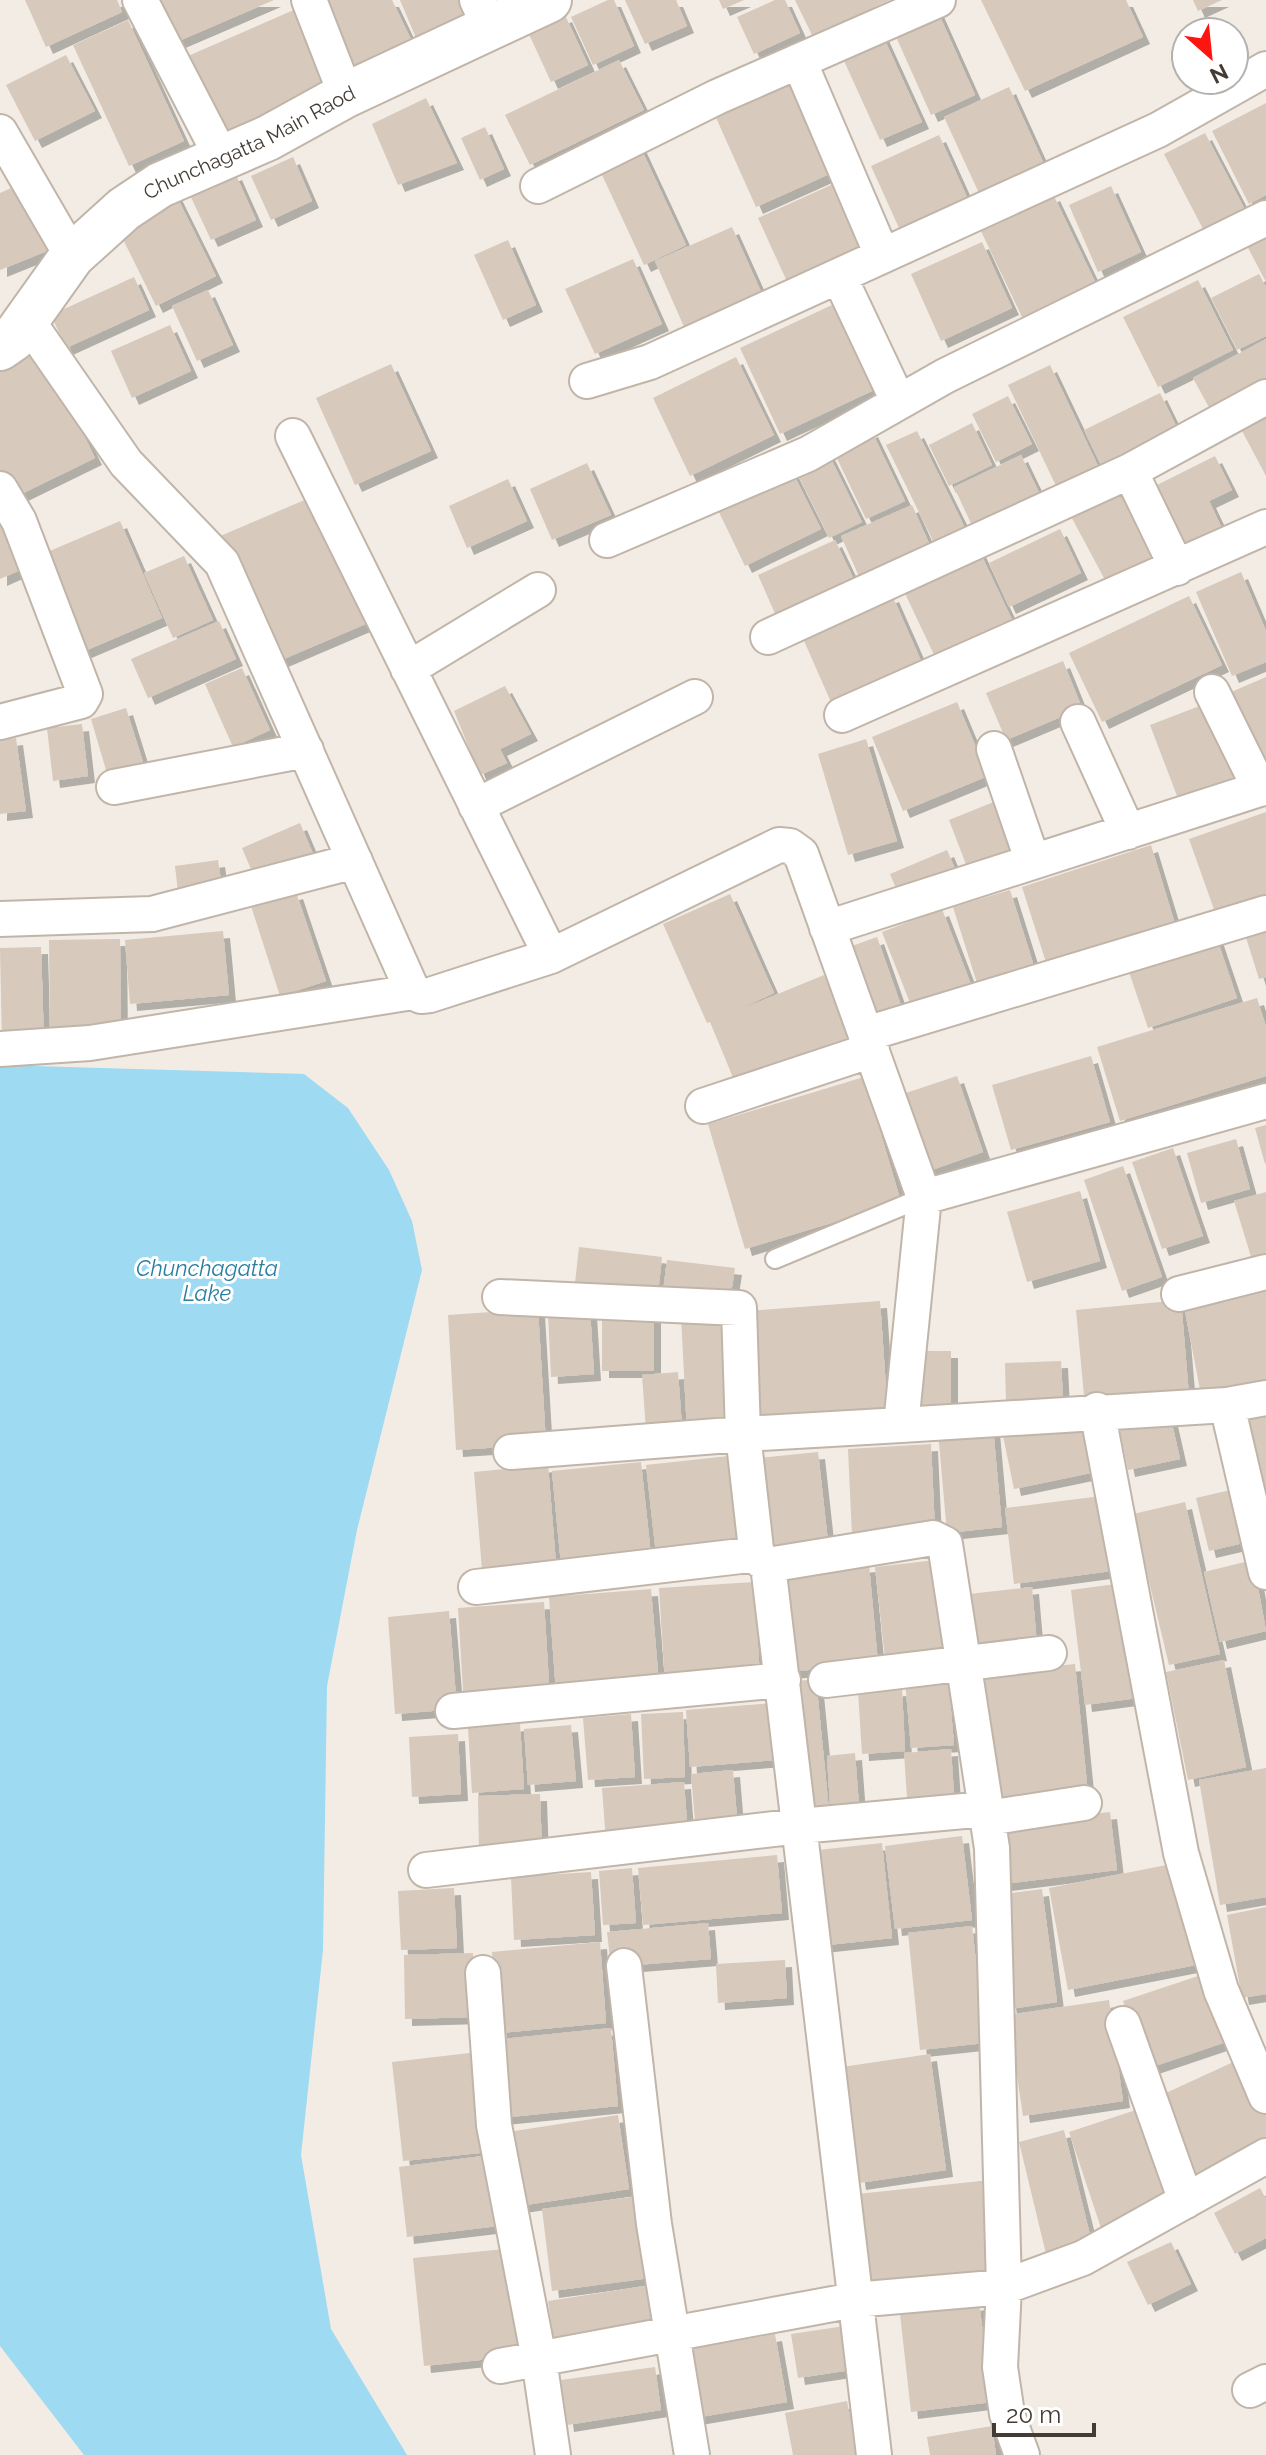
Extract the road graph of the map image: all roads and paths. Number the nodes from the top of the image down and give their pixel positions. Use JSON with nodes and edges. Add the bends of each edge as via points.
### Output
{"nodes":[{"id":1,"x":140,"y":0,"type":"edge"},
{"id":2,"x":309,"y":0,"type":"edge"},
{"id":3,"x":549,"y":0,"type":"edge"},
{"id":4,"x":938,"y":0,"type":"edge"},
{"id":5,"x":484,"y":14,"type":"edge"},
{"id":6,"x":799,"y":61,"type":"junction"},
{"id":7,"x":1266,"y":69,"type":"edge"},
{"id":8,"x":346,"y":95,"type":"junction"},
{"id":9,"x":0,"y":132,"type":"edge"},
{"id":10,"x":222,"y":158,"type":"junction"},
{"id":11,"x":538,"y":186,"type":"dead end"},
{"id":12,"x":1266,"y":218,"type":"edge"},
{"id":13,"x":882,"y":255,"type":"junction"},
{"id":14,"x":72,"y":256,"type":"junction"},
{"id":15,"x":839,"y":276,"type":"junction"},
{"id":16,"x":14,"y":334,"type":"edge"},
{"id":17,"x":587,"y":381,"type":"dead end"},
{"id":18,"x":1266,"y":397,"type":"edge"},
{"id":19,"x":898,"y":401,"type":"junction"},
{"id":20,"x":293,"y":436,"type":"dead end"},
{"id":21,"x":1130,"y":471,"type":"junction"},
{"id":22,"x":0,"y":489,"type":"edge"},
{"id":23,"x":1266,"y":527,"type":"edge"},
{"id":24,"x":607,"y":540,"type":"dead end"},
{"id":25,"x":1177,"y":568,"type":"junction"},
{"id":26,"x":538,"y":590,"type":"dead end"},
{"id":27,"x":768,"y":637,"type":"dead end"},
{"id":28,"x":408,"y":669,"type":"junction"},
{"id":29,"x":1212,"y":692,"type":"dead end"},
{"id":30,"x":695,"y":697,"type":"dead end"},
{"id":31,"x":842,"y":715,"type":"dead end"},
{"id":32,"x":0,"y":722,"type":"edge"},
{"id":33,"x":1078,"y":722,"type":"dead end"},
{"id":34,"x":994,"y":749,"type":"dead end"},
{"id":35,"x":306,"y":750,"type":"junction"},
{"id":36,"x":114,"y":787,"type":"dead end"},
{"id":37,"x":1263,"y":788,"type":"edge"},
{"id":38,"x":476,"y":806,"type":"junction"},
{"id":39,"x":1128,"y":832,"type":"junction"},
{"id":40,"x":355,"y":861,"type":"junction"},
{"id":41,"x":1033,"y":862,"type":"junction"},
{"id":42,"x":1266,"y":913,"type":"edge"},
{"id":43,"x":0,"y":919,"type":"edge"},
{"id":44,"x":827,"y":928,"type":"junction"},
{"id":45,"x":551,"y":956,"type":"junction"},
{"id":46,"x":413,"y":992,"type":"junction"},
{"id":47,"x":869,"y":1042,"type":"junction"},
{"id":48,"x":0,"y":1049,"type":"edge"},
{"id":49,"x":1266,"y":1101,"type":"edge"},
{"id":50,"x":703,"y":1106,"type":"dead end"},
{"id":51,"x":924,"y":1197,"type":"junction"},
{"id":52,"x":775,"y":1259,"type":"dead end"},
{"id":53,"x":1266,"y":1272,"type":"edge"},
{"id":54,"x":1179,"y":1294,"type":"dead end"},
{"id":55,"x":500,"y":1297,"type":"dead end"},
{"id":56,"x":1266,"y":1398,"type":"edge"},
{"id":57,"x":1227,"y":1405,"type":"junction"},
{"id":58,"x":1097,"y":1410,"type":"junction"},
{"id":59,"x":901,"y":1425,"type":"junction"},
{"id":60,"x":743,"y":1434,"type":"junction"},
{"id":61,"x":511,"y":1452,"type":"dead end"},
{"id":62,"x":763,"y":1560,"type":"junction"},
{"id":63,"x":1266,"y":1572,"type":"edge"},
{"id":64,"x":476,"y":1587,"type":"dead end"},
{"id":65,"x":1049,"y":1653,"type":"dead end"},
{"id":66,"x":963,"y":1663,"type":"junction"},
{"id":67,"x":783,"y":1680,"type":"junction"},
{"id":68,"x":826,"y":1680,"type":"dead end"},
{"id":69,"x":453,"y":1711,"type":"dead end"},
{"id":70,"x":1084,"y":1803,"type":"dead end"},
{"id":71,"x":987,"y":1814,"type":"junction"},
{"id":72,"x":800,"y":1826,"type":"junction"},
{"id":73,"x":426,"y":1870,"type":"dead end"},
{"id":74,"x":624,"y":1966,"type":"dead end"},
{"id":75,"x":483,"y":1973,"type":"dead end"},
{"id":76,"x":1123,"y":2024,"type":"dead end"},
{"id":77,"x":1266,"y":2096,"type":"edge"},
{"id":78,"x":1266,"y":2156,"type":"edge"},
{"id":79,"x":1186,"y":2201,"type":"junction"},
{"id":80,"x":1004,"y":2287,"type":"junction"},
{"id":81,"x":854,"y":2300,"type":"junction"},
{"id":82,"x":672,"y":2334,"type":"junction"},
{"id":83,"x":539,"y":2359,"type":"junction"},
{"id":84,"x":500,"y":2366,"type":"dead end"},
{"id":85,"x":553,"y":2455,"type":"edge"},
{"id":86,"x":692,"y":2455,"type":"edge"},
{"id":87,"x":874,"y":2455,"type":"edge"},
{"id":88,"x":1022,"y":2455,"type":"edge"}],
"edges":[{"from":1,"to":10,"type":"street"},
{"from":2,"to":8,"type":"street"},
{"from":3,"to":5,"type":"street","name":"Chunchagatta Main Raod"},
{"from":4,"to":6,"type":"street"},
{"from":5,"to":8,"type":"street","name":"Chunchagatta Main Raod"},
{"from":6,"to":11,"type":"street"},
{"from":6,"to":13,"type":"street"},
{"from":7,"to":13,"type":"street","via":[[1158,130]]},
{"from":8,"to":10,"type":"street","name":"Chunchagatta Main Raod"},
{"from":9,"to":14,"type":"street"},
{"from":10,"to":14,"type":"street","name":"Chunchagatta Main Raod","via":[[160,185]]},
{"from":12,"to":19,"type":"street"},
{"from":13,"to":15,"type":"street"},
{"from":14,"to":16,"type":"street","name":"Chunchagatta Main Raod"},
{"from":15,"to":17,"type":"street","via":[[650,362]]},
{"from":15,"to":19,"type":"street"},
{"from":16,"to":35,"type":"street","via":[[222,563]]},
{"from":18,"to":21,"type":"street"},
{"from":19,"to":24,"type":"street","via":[[808,454]]},
{"from":20,"to":28,"type":"street"},
{"from":21,"to":25,"type":"street"},
{"from":21,"to":27,"type":"street"},
{"from":22,"to":32,"type":"street","via":[[19,521],[85,694],[81,701]]},
{"from":23,"to":25,"type":"street"},
{"from":25,"to":31,"type":"street"},
{"from":26,"to":28,"type":"street"},
{"from":28,"to":38,"type":"street"},
{"from":29,"to":37,"type":"street"},
{"from":30,"to":38,"type":"street"},
{"from":33,"to":39,"type":"street"},
{"from":34,"to":41,"type":"street"},
{"from":35,"to":36,"type":"street"},
{"from":35,"to":40,"type":"street"},
{"from":37,"to":39,"type":"street"},
{"from":38,"to":45,"type":"street"},
{"from":39,"to":41,"type":"street"},
{"from":40,"to":43,"type":"street","via":[[152,914]]},
{"from":40,"to":46,"type":"street"},
{"from":41,"to":44,"type":"street"},
{"from":42,"to":47,"type":"street"},
{"from":44,"to":45,"type":"street","via":[[801,854],[779,845]]},
{"from":44,"to":47,"type":"street"},
{"from":45,"to":46,"type":"street","via":[[430,995]]},
{"from":46,"to":48,"type":"street","via":[[90,1043]]},
{"from":47,"to":50,"type":"street"},
{"from":47,"to":51,"type":"street"},
{"from":49,"to":51,"type":"street"},
{"from":51,"to":52,"type":"lane"},
{"from":51,"to":59,"type":"street"},
{"from":53,"to":54,"type":"street"},
{"from":55,"to":60,"type":"street","via":[[739,1308]]},
{"from":56,"to":57,"type":"street"},
{"from":57,"to":58,"type":"street"},
{"from":57,"to":63,"type":"street"},
{"from":58,"to":59,"type":"street"},
{"from":58,"to":77,"type":"street","via":[[1181,1853],[1221,1990]]},
{"from":59,"to":60,"type":"street"},
{"from":60,"to":61,"type":"street"},
{"from":60,"to":62,"type":"street"},
{"from":62,"to":64,"type":"street"},
{"from":62,"to":66,"type":"street","via":[[940,1540],[945,1544]]},
{"from":62,"to":67,"type":"street"},
{"from":65,"to":66,"type":"street"},
{"from":66,"to":68,"type":"street"},
{"from":66,"to":71,"type":"street"},
{"from":67,"to":69,"type":"street"},
{"from":67,"to":72,"type":"street"},
{"from":70,"to":71,"type":"street"},
{"from":71,"to":72,"type":"street"},
{"from":71,"to":80,"type":"street"},
{"from":72,"to":73,"type":"street"},
{"from":72,"to":81,"type":"street"},
{"from":74,"to":82,"type":"street"},
{"from":75,"to":83,"type":"street","via":[[494,2125]]},
{"from":76,"to":79,"type":"street"},
{"from":78,"to":79,"type":"street"},
{"from":79,"to":80,"type":"street","via":[[1083,2258]]},
{"from":80,"to":81,"type":"street"},
{"from":80,"to":88,"type":"street","via":[[1000,2367],[1007,2414]]},
{"from":81,"to":82,"type":"street"},
{"from":81,"to":87,"type":"street"},
{"from":82,"to":83,"type":"street"},
{"from":82,"to":86,"type":"street"},
{"from":83,"to":84,"type":"street"},
{"from":83,"to":85,"type":"street"}]}
